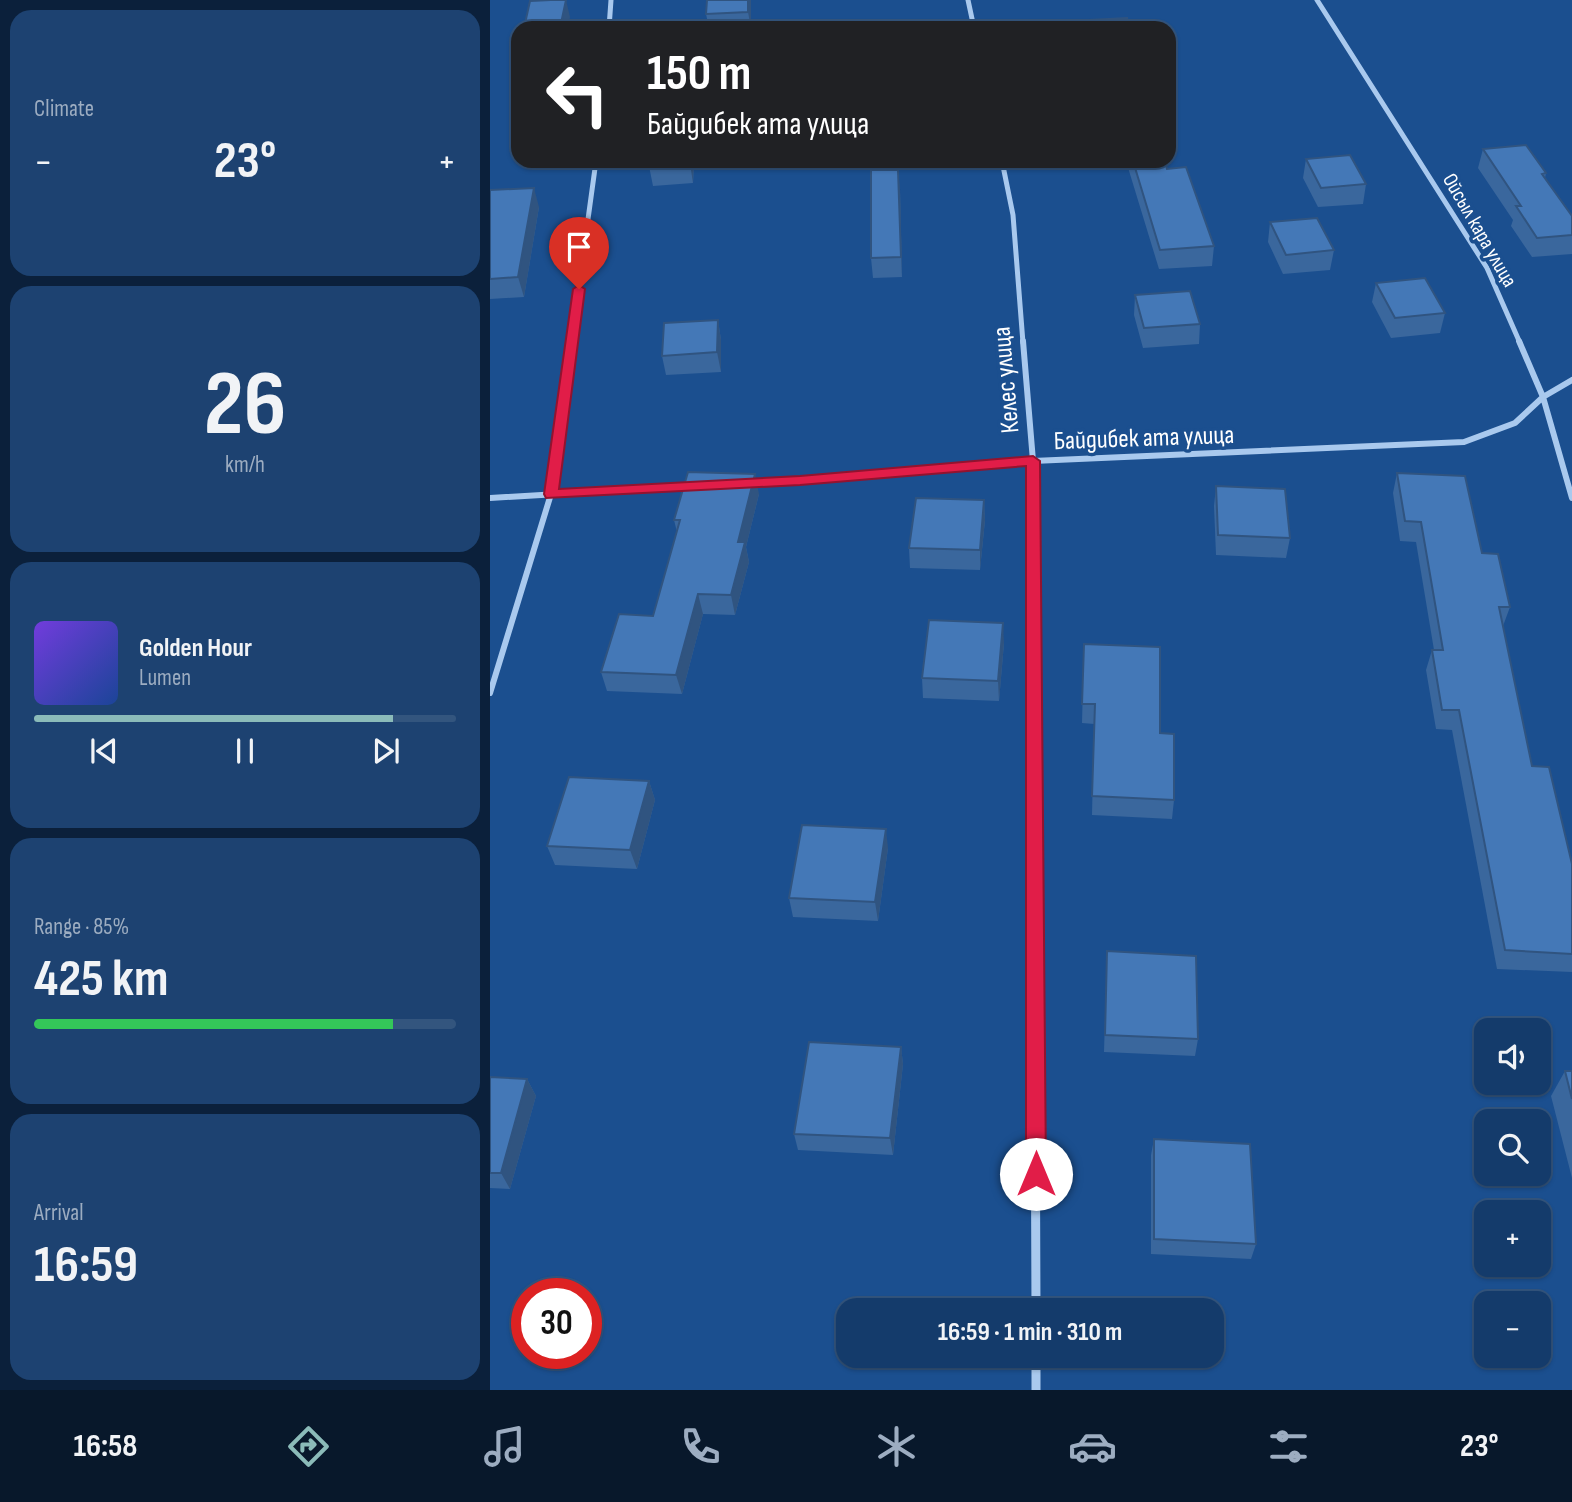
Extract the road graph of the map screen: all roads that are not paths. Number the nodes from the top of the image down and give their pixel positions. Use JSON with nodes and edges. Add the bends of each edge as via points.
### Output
{"nodes":[{"id":1,"x":611,"y":0,"type":"edge"},
{"id":2,"x":968,"y":0,"type":"edge"},
{"id":3,"x":1317,"y":0,"type":"edge"},
{"id":4,"x":610,"y":21,"type":"edge"},
{"id":5,"x":972,"y":21,"type":"edge"},
{"id":6,"x":595,"y":168,"type":"edge"},
{"id":7,"x":1003,"y":168,"type":"edge"},
{"id":8,"x":1572,"y":380,"type":"edge"},
{"id":9,"x":1543,"y":397,"type":"junction"},
{"id":10,"x":1033,"y":461,"type":"junction"},
{"id":11,"x":745,"y":484,"type":"edge"},
{"id":12,"x":703,"y":486,"type":"edge"},
{"id":13,"x":551,"y":494,"type":"junction"},
{"id":14,"x":490,"y":498,"type":"edge"},
{"id":15,"x":1572,"y":498,"type":"edge"},
{"id":16,"x":490,"y":693,"type":"edge"},
{"id":17,"x":1036,"y":1298,"type":"edge"},
{"id":18,"x":1036,"y":1368,"type":"edge"},
{"id":19,"x":1036,"y":1390,"type":"edge"}],
"edges":[{"from":1,"to":4,"type":"street"},
{"from":2,"to":5,"type":"street"},
{"from":3,"to":9,"type":"street","name":"Ойсыл кара улица","via":[[1487,268]]},
{"from":6,"to":13,"type":"street"},
{"from":7,"to":10,"type":"street","name":"Келес улица","via":[[1013,215]]},
{"from":8,"to":9,"type":"street","name":"Байдибек ата улица"},
{"from":9,"to":10,"type":"street","name":"Байдибек ата улица","via":[[1515,423],[1464,442]]},
{"from":9,"to":15,"type":"street","name":"Ойсыл кара улица"},
{"from":10,"to":11,"type":"street","name":"Байдибек ата улица"},
{"from":10,"to":17,"type":"street","name":"Келес улица"},
{"from":12,"to":13,"type":"street"},
{"from":13,"to":14,"type":"street"},
{"from":13,"to":16,"type":"street"},
{"from":18,"to":19,"type":"street"}]}
